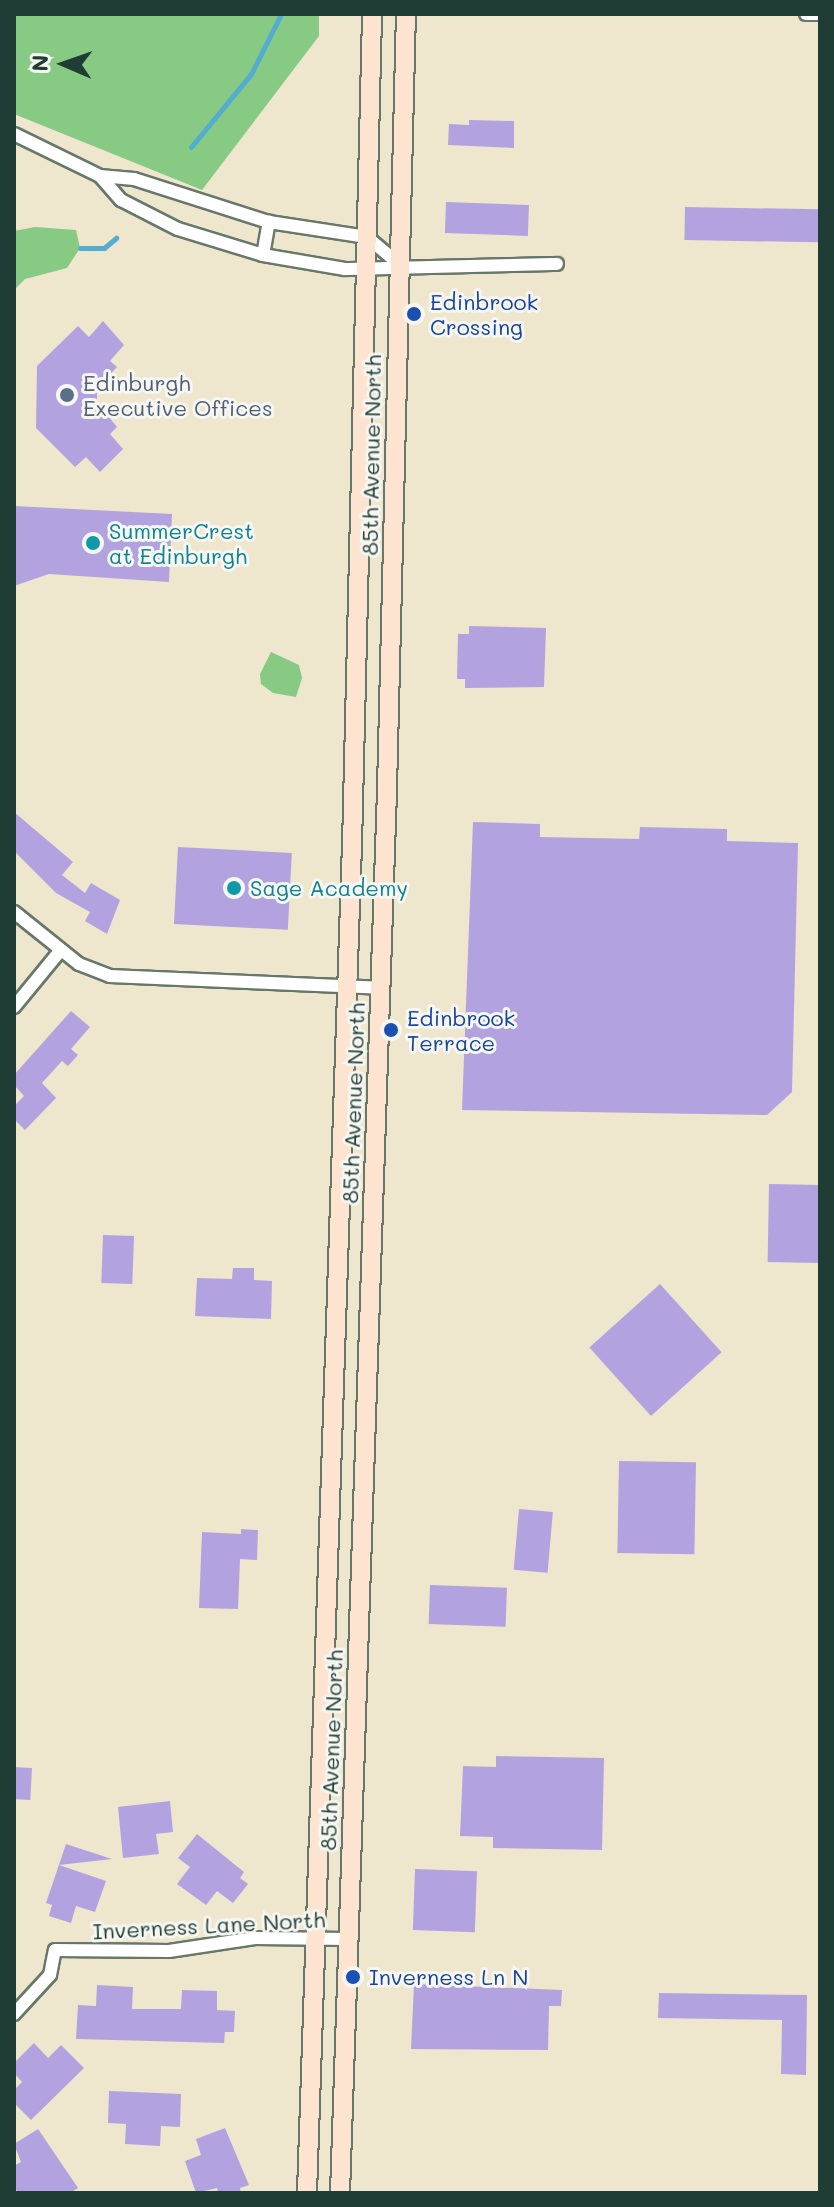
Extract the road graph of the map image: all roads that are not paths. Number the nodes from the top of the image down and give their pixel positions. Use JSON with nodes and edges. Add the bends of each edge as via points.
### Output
{"nodes":[{"id":1,"x":372,"y":14,"type":"edge"},
{"id":2,"x":406,"y":14,"type":"edge"},
{"id":3,"x":806,"y":14,"type":"edge"},
{"id":4,"x":820,"y":14,"type":"edge"},
{"id":5,"x":14,"y":134,"type":"edge"},
{"id":6,"x":100,"y":176,"type":"junction"},
{"id":7,"x":269,"y":222,"type":"junction"},
{"id":8,"x":367,"y":237,"type":"junction"},
{"id":9,"x":263,"y":255,"type":"junction"},
{"id":10,"x":399,"y":264,"type":"junction"},
{"id":11,"x":557,"y":264,"type":"dead end"},
{"id":12,"x":366,"y":269,"type":"junction"},
{"id":13,"x":14,"y":912,"type":"edge"},
{"id":14,"x":60,"y":951,"type":"junction"},
{"id":15,"x":347,"y":988,"type":"junction"},
{"id":16,"x":380,"y":988,"type":"junction"},
{"id":17,"x":14,"y":1007,"type":"edge"},
{"id":18,"x":315,"y":1938,"type":"junction"},
{"id":19,"x":349,"y":1939,"type":"junction"},
{"id":20,"x":14,"y":2014,"type":"edge"},
{"id":21,"x":307,"y":2193,"type":"edge"},
{"id":22,"x":340,"y":2193,"type":"edge"}],
"edges":[{"from":1,"to":8,"type":"main road","name":"85th Avenue North"},
{"from":2,"to":10,"type":"main road","name":"85th Avenue North"},
{"from":3,"to":4,"type":"street"},
{"from":5,"to":6,"type":"street"},
{"from":6,"to":7,"type":"street","via":[[134,179]]},
{"from":6,"to":9,"type":"street","via":[[121,200],[178,229]]},
{"from":7,"to":8,"type":"street"},
{"from":7,"to":9,"type":"street"},
{"from":8,"to":10,"type":"street"},
{"from":8,"to":12,"type":"main road","name":"85th Avenue North"},
{"from":9,"to":12,"type":"street"},
{"from":10,"to":11,"type":"street"},
{"from":10,"to":12,"type":"street"},
{"from":10,"to":16,"type":"main road","name":"85th Avenue North"},
{"from":12,"to":15,"type":"main road","name":"85th Avenue North"},
{"from":13,"to":14,"type":"street"},
{"from":14,"to":15,"type":"street","via":[[92,972],[110,976]]},
{"from":14,"to":17,"type":"street"},
{"from":15,"to":16,"type":"street"},
{"from":15,"to":18,"type":"main road","name":"85th Avenue North"},
{"from":16,"to":19,"type":"main road","name":"85th Avenue North"},
{"from":18,"to":19,"type":"street","name":"Inverness Lane North"},
{"from":18,"to":20,"type":"street","name":"Inverness Lane North","via":[[255,1938],[169,1951],[55,1950],[50,1975]]},
{"from":18,"to":21,"type":"main road","name":"85th Avenue North"},
{"from":19,"to":22,"type":"main road","name":"85th Avenue North"}]}
